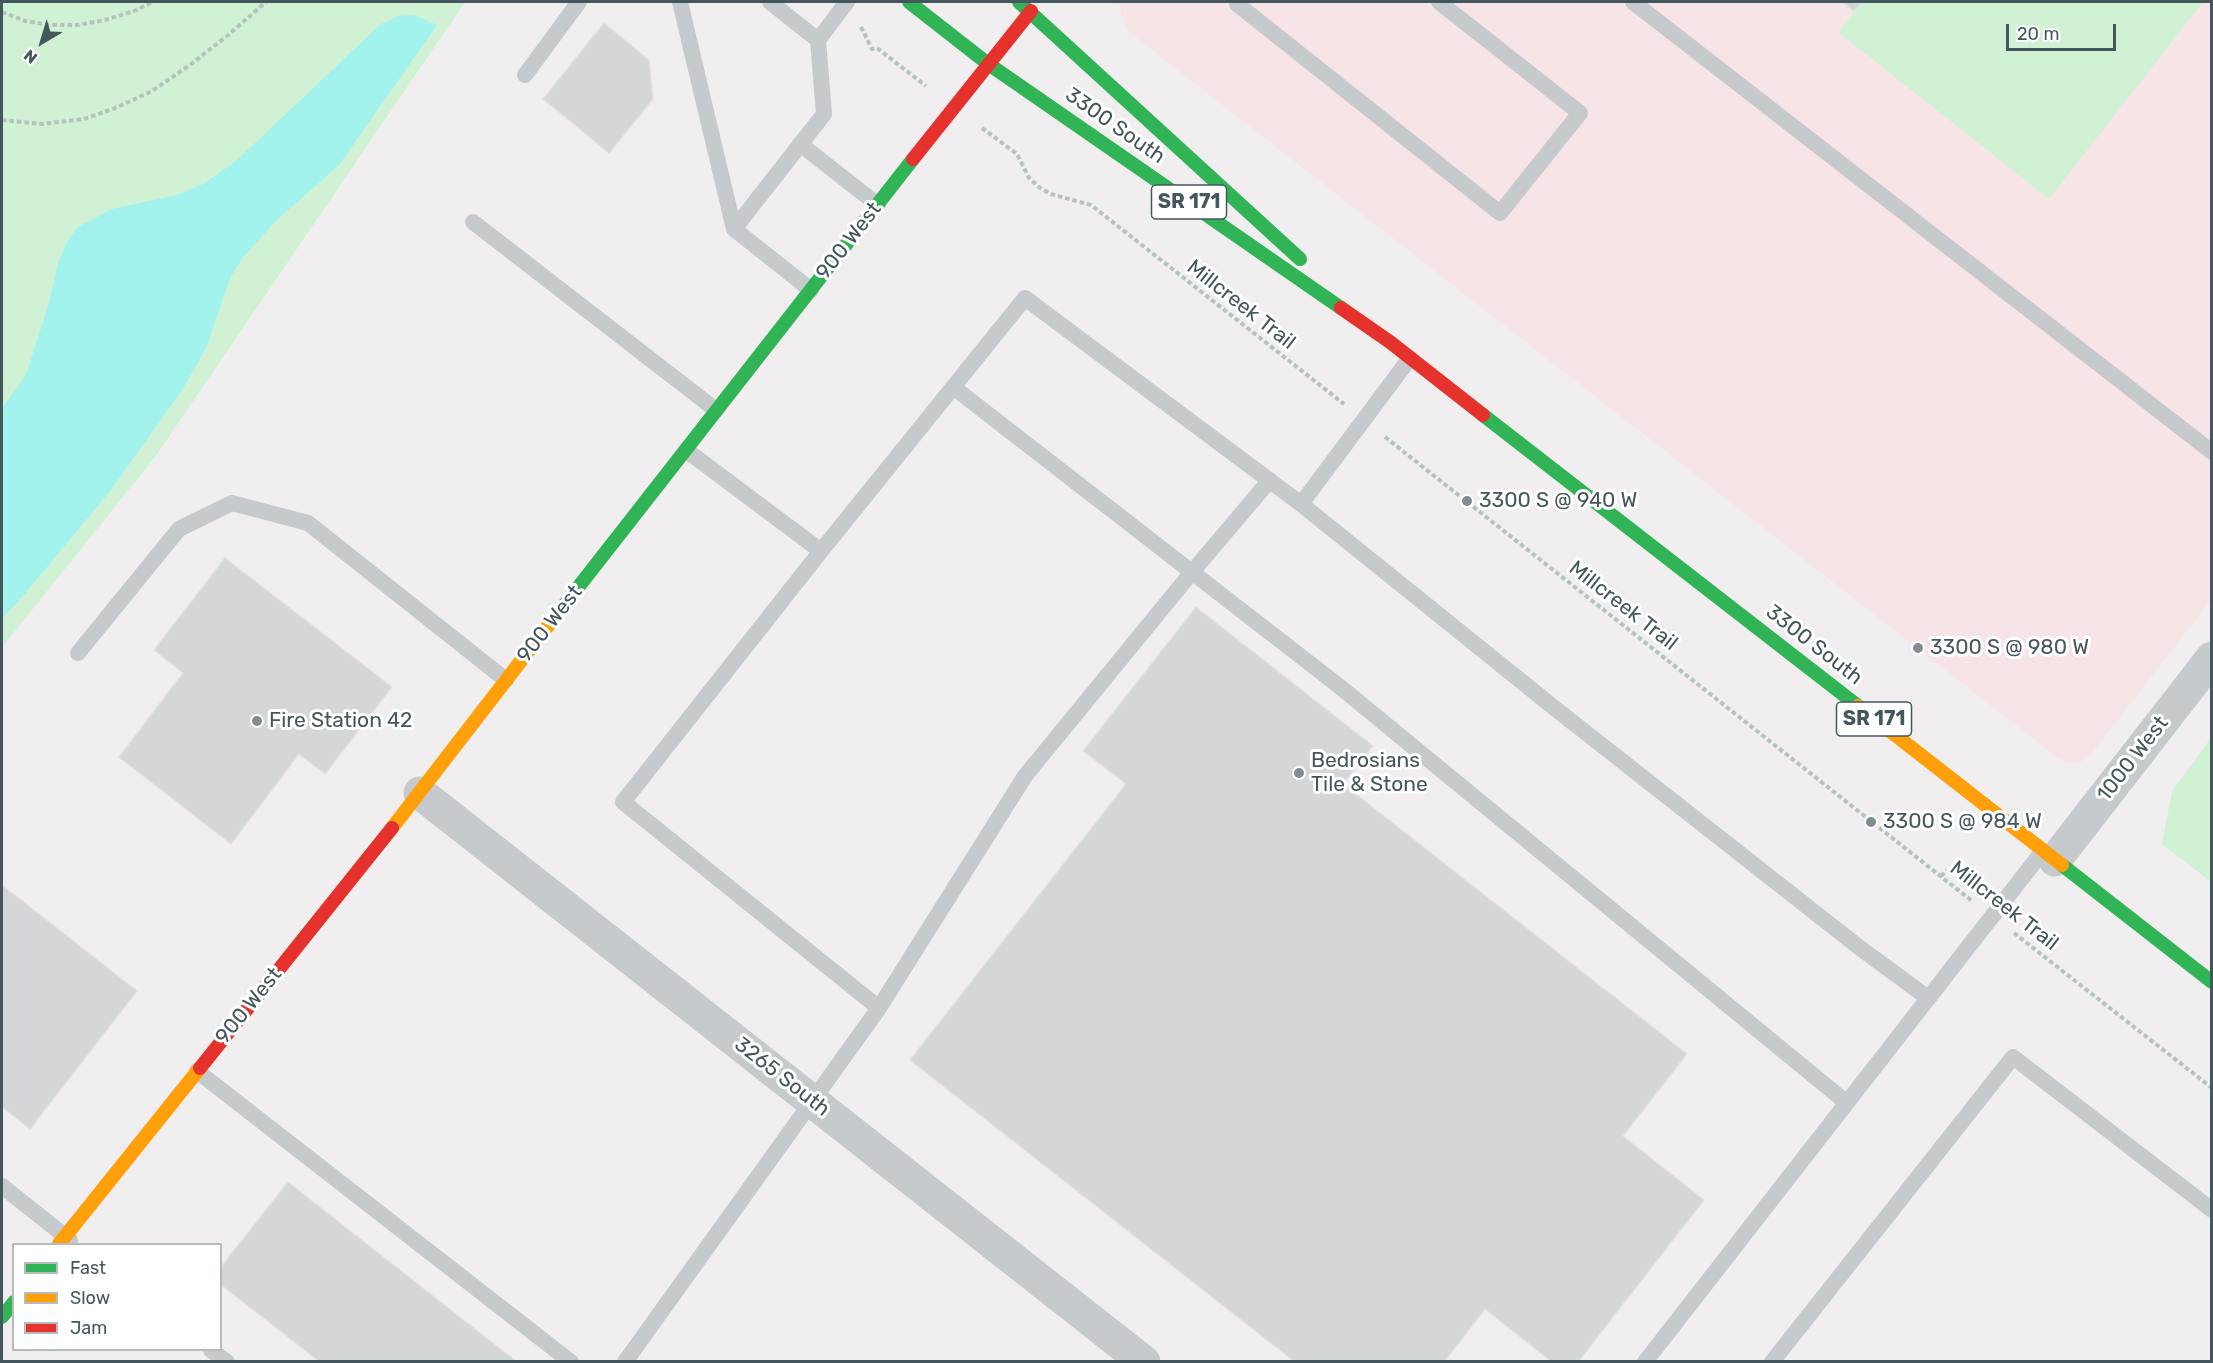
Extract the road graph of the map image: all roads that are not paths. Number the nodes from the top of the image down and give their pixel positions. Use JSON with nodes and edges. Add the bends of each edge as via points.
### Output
{"nodes":[{"id":1,"x":579,"y":2,"type":"edge"},
{"id":2,"x":680,"y":2,"type":"edge"},
{"id":3,"x":770,"y":2,"type":"edge"},
{"id":4,"x":847,"y":2,"type":"edge"},
{"id":5,"x":909,"y":2,"type":"edge"},
{"id":6,"x":1239,"y":2,"type":"edge"},
{"id":7,"x":1439,"y":2,"type":"edge"},
{"id":8,"x":1633,"y":2,"type":"edge"},
{"id":9,"x":1029,"y":5,"type":"edge"},
{"id":10,"x":818,"y":40,"type":"junction"},
{"id":11,"x":987,"y":63,"type":"junction"},
{"id":12,"x":525,"y":75,"type":"dead end"},
{"id":13,"x":800,"y":144,"type":"junction"},
{"id":14,"x":878,"y":205,"type":"junction"},
{"id":15,"x":473,"y":222,"type":"dead end"},
{"id":16,"x":734,"y":229,"type":"junction"},
{"id":17,"x":811,"y":290,"type":"junction"},
{"id":18,"x":1390,"y":342,"type":"junction"},
{"id":19,"x":1410,"y":358,"type":"junction"},
{"id":20,"x":953,"y":387,"type":"junction"},
{"id":21,"x":716,"y":410,"type":"junction"},
{"id":22,"x":686,"y":450,"type":"junction"},
{"id":23,"x":2211,"y":452,"type":"edge"},
{"id":24,"x":1270,"y":480,"type":"junction"},
{"id":25,"x":1300,"y":504,"type":"junction"},
{"id":26,"x":820,"y":551,"type":"junction"},
{"id":27,"x":1192,"y":572,"type":"junction"},
{"id":28,"x":78,"y":653,"type":"dead end"},
{"id":29,"x":2211,"y":658,"type":"edge"},
{"id":30,"x":506,"y":680,"type":"junction"},
{"id":31,"x":420,"y":793,"type":"junction"},
{"id":32,"x":2049,"y":855,"type":"junction"},
{"id":33,"x":2211,"y":982,"type":"edge"},
{"id":34,"x":1928,"y":998,"type":"junction"},
{"id":35,"x":879,"y":1008,"type":"junction"},
{"id":36,"x":197,"y":1071,"type":"junction"},
{"id":37,"x":812,"y":1100,"type":"junction"},
{"id":38,"x":1847,"y":1103,"type":"junction"},
{"id":39,"x":2,"y":1186,"type":"edge"},
{"id":40,"x":2211,"y":1210,"type":"edge"},
{"id":41,"x":66,"y":1242,"type":"edge"},
{"id":42,"x":12,"y":1304,"type":"edge"},
{"id":43,"x":2,"y":1317,"type":"edge"},
{"id":44,"x":212,"y":1351,"type":"edge"},
{"id":45,"x":226,"y":1362,"type":"edge"},
{"id":46,"x":571,"y":1362,"type":"edge"},
{"id":47,"x":625,"y":1362,"type":"edge"},
{"id":48,"x":1144,"y":1362,"type":"edge"},
{"id":49,"x":1645,"y":1362,"type":"edge"},
{"id":50,"x":1772,"y":1362,"type":"edge"}],
"edges":[{"from":1,"to":12,"type":"lane"},
{"from":2,"to":16,"type":"lane"},
{"from":3,"to":10,"type":"lane"},
{"from":4,"to":10,"type":"lane"},
{"from":5,"to":11,"type":"main road","name":"3300 South","number":"SR 171"},
{"from":6,"to":7,"type":"lane","via":[[1236,4],[1500,213],[1580,113]]},
{"from":8,"to":23,"type":"lane"},
{"from":9,"to":11,"type":"main road","name":"900 West"},
{"from":9,"to":18,"type":"main road","name":"3300 South","number":"SR 171"},
{"from":10,"to":13,"type":"lane","via":[[824,114]]},
{"from":11,"to":14,"type":"main road","name":"900 West"},
{"from":11,"to":18,"type":"main road","name":"3300 South","number":"SR 171"},
{"from":13,"to":14,"type":"lane"},
{"from":13,"to":16,"type":"lane"},
{"from":14,"to":17,"type":"main road","name":"900 West"},
{"from":15,"to":21,"type":"lane"},
{"from":16,"to":17,"type":"lane"},
{"from":17,"to":21,"type":"main road","name":"900 West"},
{"from":18,"to":19,"type":"main road","name":"3300 South","number":"SR 171"},
{"from":19,"to":25,"type":"lane"},
{"from":19,"to":32,"type":"main road","name":"3300 South","number":"SR 171"},
{"from":20,"to":24,"type":"lane","via":[[1025,298]]},
{"from":20,"to":26,"type":"lane"},
{"from":20,"to":27,"type":"lane"},
{"from":21,"to":22,"type":"main road","name":"900 West"},
{"from":22,"to":26,"type":"lane"},
{"from":22,"to":30,"type":"main road","name":"900 West"},
{"from":24,"to":25,"type":"lane"},
{"from":24,"to":27,"type":"lane"},
{"from":25,"to":34,"type":"lane","via":[[1557,710]]},
{"from":26,"to":35,"type":"lane","via":[[623,802]]},
{"from":27,"to":35,"type":"lane","via":[[1025,776]]},
{"from":27,"to":38,"type":"lane","via":[[1348,693]]},
{"from":28,"to":30,"type":"lane","via":[[179,529],[232,503],[308,523]]},
{"from":29,"to":32,"type":"street","name":"1000 West"},
{"from":30,"to":31,"type":"main road","name":"900 West"},
{"from":31,"to":36,"type":"main road","name":"900 West"},
{"from":31,"to":37,"type":"street","name":"3265 South"},
{"from":32,"to":33,"type":"main road","name":"3300 South","number":"SR 171"},
{"from":32,"to":34,"type":"lane","via":[[1992,916]]},
{"from":34,"to":38,"type":"lane"},
{"from":35,"to":37,"type":"lane"},
{"from":36,"to":41,"type":"main road","name":"900 West"},
{"from":36,"to":46,"type":"lane"},
{"from":37,"to":47,"type":"lane"},
{"from":37,"to":48,"type":"street","name":"3265 South"},
{"from":38,"to":49,"type":"lane"},
{"from":39,"to":41,"type":"lane"},
{"from":40,"to":50,"type":"lane","via":[[2013,1057]]},
{"from":42,"to":43,"type":"main road"},
{"from":44,"to":45,"type":"lane"}]}
